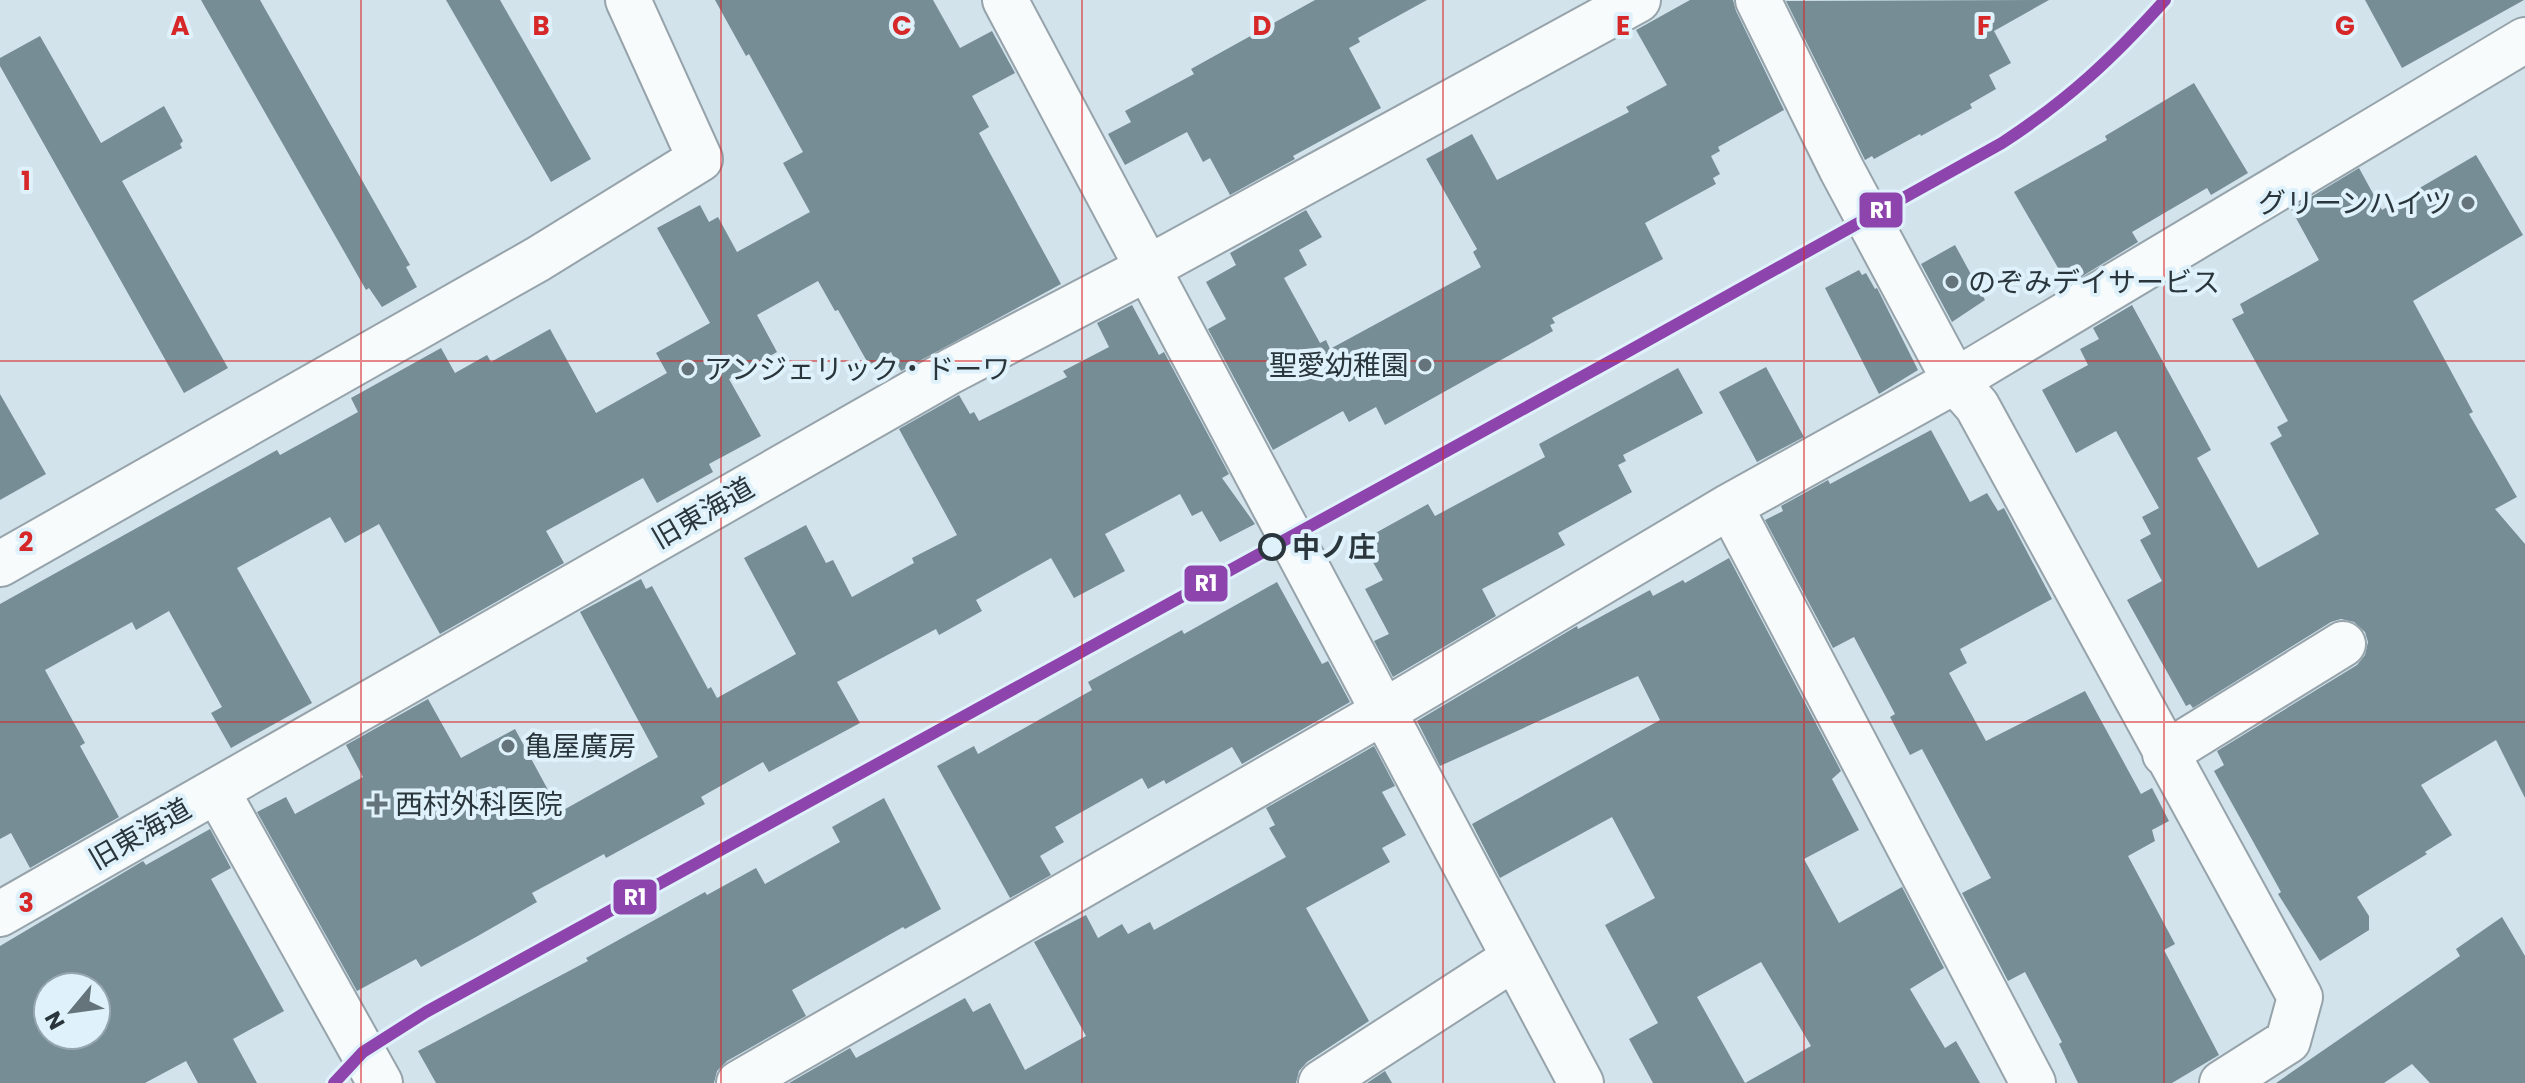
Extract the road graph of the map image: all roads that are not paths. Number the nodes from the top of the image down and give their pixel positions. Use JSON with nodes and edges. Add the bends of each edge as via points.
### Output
{"nodes":[{"id":1,"x":628,"y":0,"type":"edge"},
{"id":2,"x":1005,"y":0,"type":"edge"},
{"id":3,"x":1638,"y":0,"type":"edge"},
{"id":4,"x":1758,"y":0,"type":"edge"},
{"id":5,"x":2525,"y":40,"type":"edge"},
{"id":6,"x":1146,"y":269,"type":"junction"},
{"id":7,"x":1955,"y":381,"type":"junction"},
{"id":8,"x":1730,"y":506,"type":"junction"},
{"id":9,"x":0,"y":564,"type":"edge"},
{"id":10,"x":2343,"y":644,"type":"dead end"},
{"id":11,"x":1383,"y":712,"type":"junction"},
{"id":12,"x":2165,"y":754,"type":"junction"},
{"id":13,"x":217,"y":791,"type":"junction"},
{"id":14,"x":0,"y":914,"type":"edge"},
{"id":15,"x":1514,"y":958,"type":"junction"},
{"id":16,"x":380,"y":1083,"type":"edge"},
{"id":17,"x":739,"y":1083,"type":"edge"},
{"id":18,"x":1321,"y":1083,"type":"edge"},
{"id":19,"x":1581,"y":1083,"type":"edge"},
{"id":20,"x":2033,"y":1083,"type":"edge"},
{"id":21,"x":2222,"y":1083,"type":"edge"}],
"edges":[{"from":1,"to":9,"type":"street","via":[[700,159],[538,259]]},
{"from":2,"to":6,"type":"street"},
{"from":3,"to":6,"type":"street","name":"旧東海道"},
{"from":4,"to":7,"type":"street"},
{"from":5,"to":7,"type":"street"},
{"from":6,"to":11,"type":"street"},
{"from":6,"to":13,"type":"street","name":"旧東海道","via":[[951,371]]},
{"from":7,"to":8,"type":"street"},
{"from":7,"to":12,"type":"street","via":[[1977,406]]},
{"from":8,"to":11,"type":"street"},
{"from":8,"to":20,"type":"street"},
{"from":10,"to":12,"type":"street"},
{"from":11,"to":15,"type":"street"},
{"from":11,"to":17,"type":"street"},
{"from":12,"to":21,"type":"street","via":[[2300,997],[2288,1041]]},
{"from":13,"to":14,"type":"street","name":"旧東海道"},
{"from":13,"to":16,"type":"street"},
{"from":15,"to":18,"type":"street"},
{"from":15,"to":19,"type":"street"}]}
